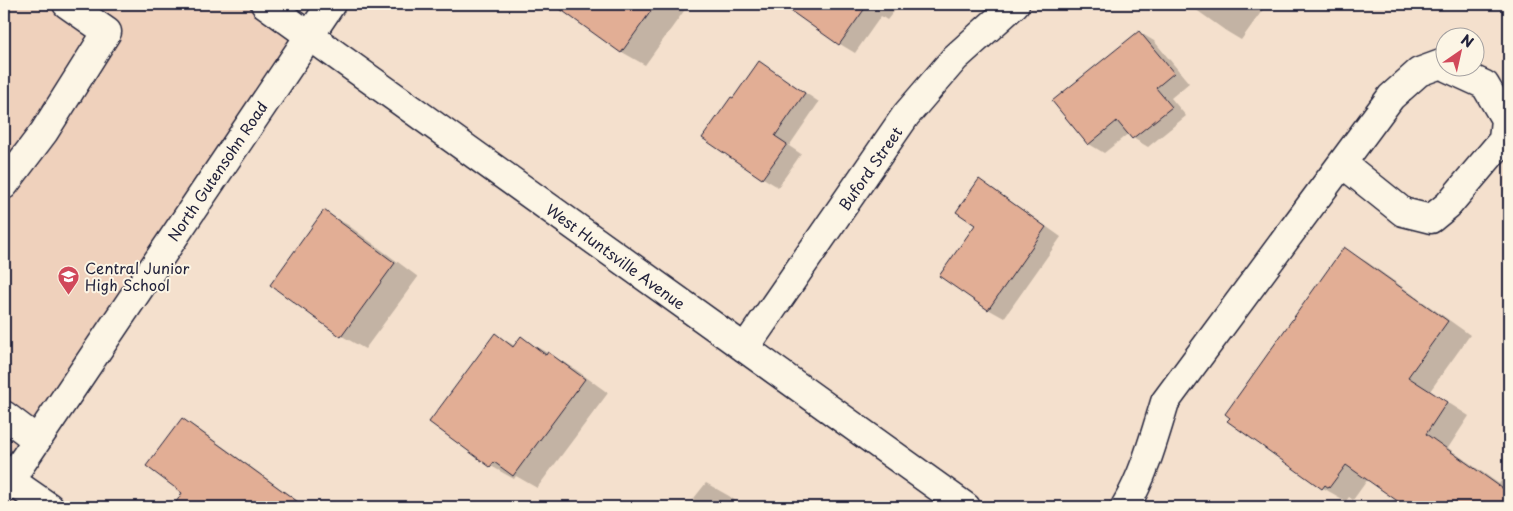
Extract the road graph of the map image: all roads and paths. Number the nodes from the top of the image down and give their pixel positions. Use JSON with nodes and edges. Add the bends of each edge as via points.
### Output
{"nodes":[{"id":1,"x":67,"y":4,"type":"edge"},
{"id":2,"x":265,"y":4,"type":"edge"},
{"id":3,"x":331,"y":4,"type":"edge"},
{"id":4,"x":1015,"y":4,"type":"edge"},
{"id":5,"x":309,"y":35,"type":"junction"},
{"id":6,"x":1436,"y":66,"type":"edge"},
{"id":7,"x":1470,"y":78,"type":"edge"},
{"id":8,"x":1342,"y":163,"type":"junction"},
{"id":9,"x":4,"y":185,"type":"edge"},
{"id":10,"x":744,"y":348,"type":"junction"},
{"id":11,"x":4,"y":415,"type":"edge"},
{"id":12,"x":37,"y":440,"type":"junction"},
{"id":13,"x":7,"y":484,"type":"edge"},
{"id":14,"x":48,"y":507,"type":"edge"},
{"id":15,"x":966,"y":507,"type":"edge"},
{"id":16,"x":1124,"y":507,"type":"edge"}],
"edges":[{"from":1,"to":9,"type":"street","via":[[107,32],[44,132]]},
{"from":2,"to":5,"type":"street","name":"West Huntsville Avenue"},
{"from":3,"to":5,"type":"street","name":"North Gutensohn Road"},
{"from":4,"to":10,"type":"street","name":"Buford Street","via":[[955,58],[906,115]]},
{"from":5,"to":10,"type":"street","name":"West Huntsville Avenue"},
{"from":5,"to":12,"type":"street","name":"North Gutensohn Road"},
{"from":6,"to":8,"type":"street","via":[[1419,72],[1391,97]]},
{"from":7,"to":8,"type":"street","via":[[1485,85],[1505,119],[1503,140],[1448,205],[1431,219],[1403,212]]},
{"from":8,"to":16,"type":"street","via":[[1165,402],[1135,491]]},
{"from":10,"to":15,"type":"street","name":"West Huntsville Avenue"},
{"from":11,"to":12,"type":"street"},
{"from":12,"to":13,"type":"street","name":"North Gutensohn Road"},
{"from":13,"to":14,"type":"street"}]}
